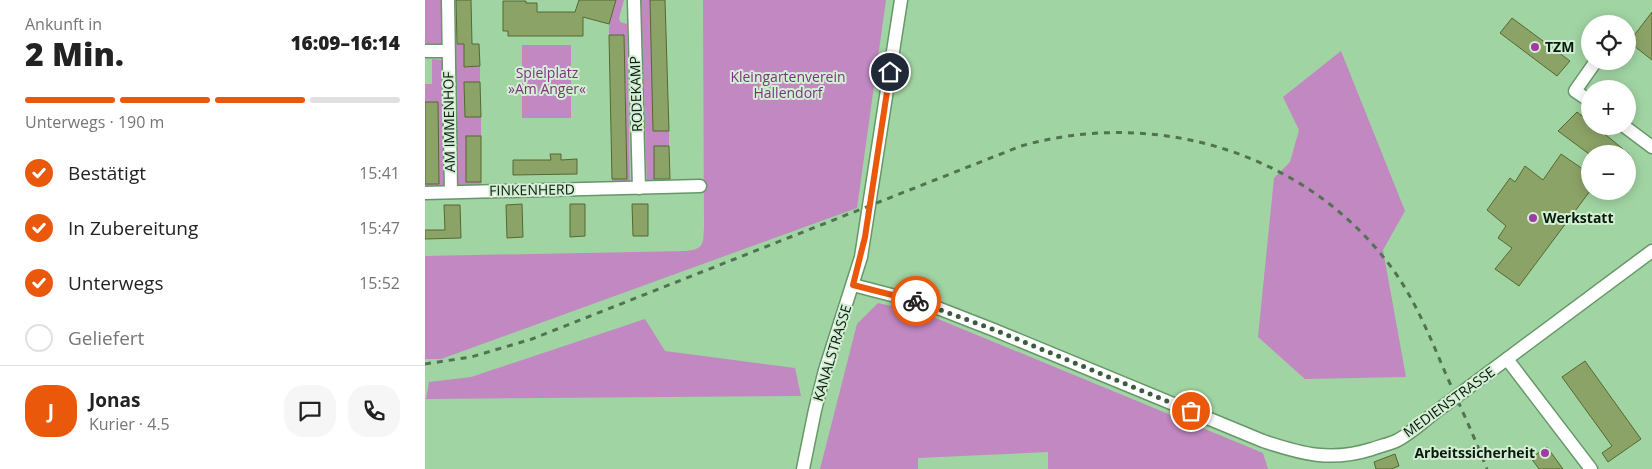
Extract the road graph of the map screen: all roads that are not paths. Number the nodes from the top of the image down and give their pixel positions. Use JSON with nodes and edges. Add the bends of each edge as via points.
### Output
{"nodes":[{"id":1,"x":448,"y":0,"type":"edge"},
{"id":2,"x":634,"y":0,"type":"edge"},
{"id":3,"x":901,"y":0,"type":"edge"},
{"id":4,"x":425,"y":51,"type":"edge"},
{"id":5,"x":448,"y":51,"type":"junction"},
{"id":6,"x":1581,"y":82,"type":"edge"},
{"id":7,"x":1581,"y":95,"type":"edge"},
{"id":8,"x":1636,"y":135,"type":"edge"},
{"id":9,"x":1652,"y":147,"type":"edge"},
{"id":10,"x":701,"y":186,"type":"dead end"},
{"id":11,"x":639,"y":188,"type":"junction"},
{"id":12,"x":451,"y":192,"type":"junction"},
{"id":13,"x":425,"y":193,"type":"edge"},
{"id":14,"x":1652,"y":251,"type":"edge"},
{"id":15,"x":853,"y":285,"type":"junction"},
{"id":16,"x":1507,"y":359,"type":"junction"},
{"id":17,"x":803,"y":469,"type":"edge"},
{"id":18,"x":1591,"y":469,"type":"edge"}],
"edges":[{"from":1,"to":5,"type":"street","name":"AM IMMENHOF"},
{"from":2,"to":11,"type":"street","name":"RODEKAMP"},
{"from":3,"to":15,"type":"street","name":"KANALSTRASSE","via":[[865,237]]},
{"from":4,"to":5,"type":"street","name":"AM IMMENHOF"},
{"from":5,"to":12,"type":"street","name":"AM IMMENHOF"},
{"from":6,"to":7,"type":"street","via":[[1575,91]]},
{"from":8,"to":9,"type":"street"},
{"from":10,"to":11,"type":"street","name":"FINKENHERD"},
{"from":11,"to":12,"type":"street","name":"FINKENHERD"},
{"from":12,"to":13,"type":"street","name":"FINKENHERD"},
{"from":14,"to":16,"type":"street","name":"MEDIENSTRASSE"},
{"from":15,"to":16,"type":"street","name":"MEDIENSTRASSE","bridge":true,"via":[[930,305],[1263,441],[1312,455],[1356,454],[1398,440]]},
{"from":15,"to":17,"type":"street","name":"KANALSTRASSE","via":[[823,378]]},
{"from":16,"to":18,"type":"street"}]}
